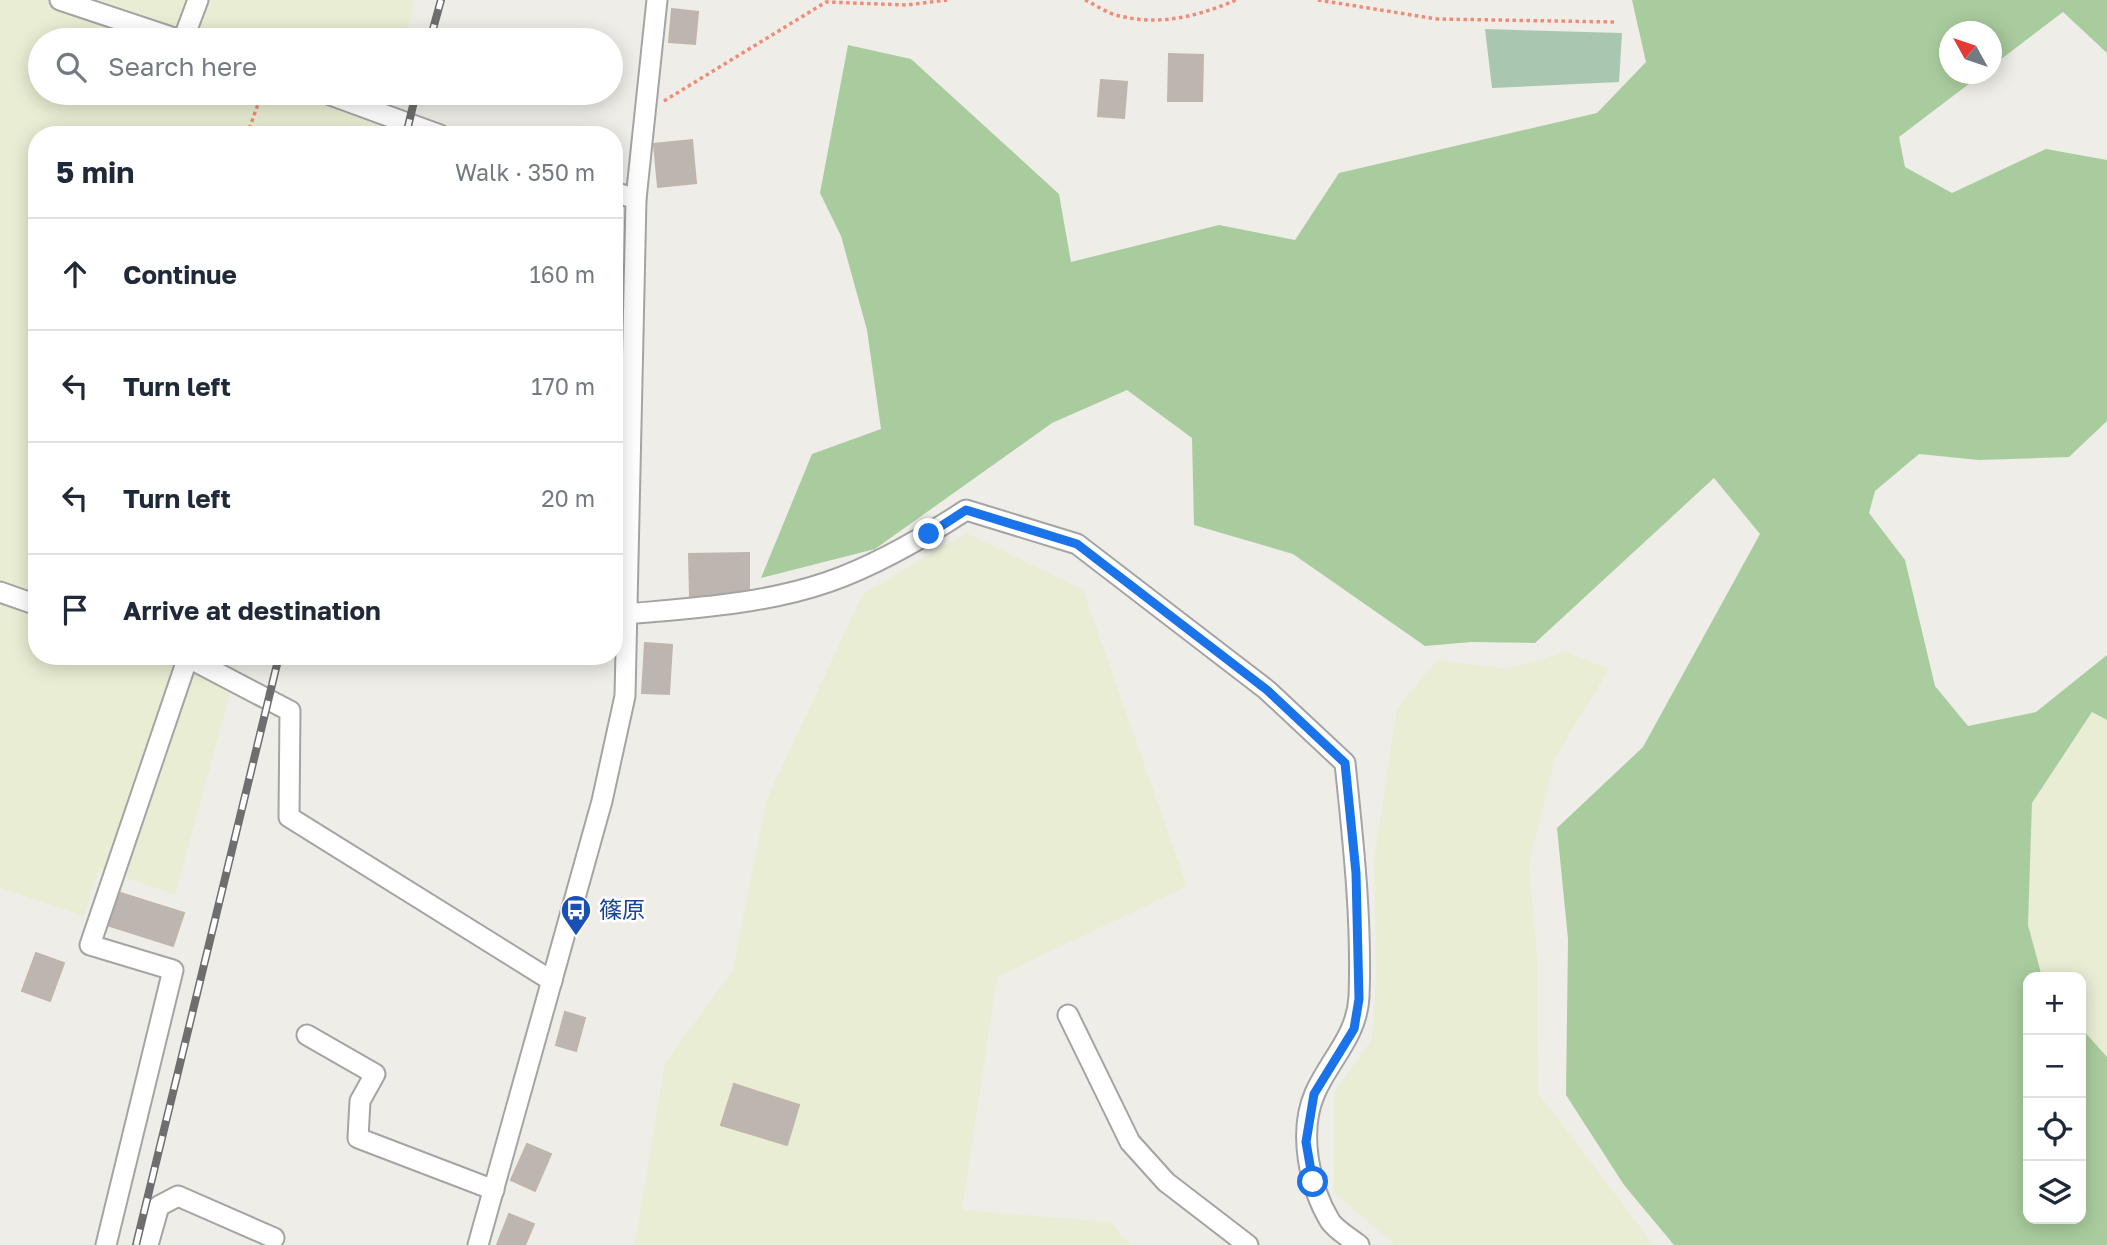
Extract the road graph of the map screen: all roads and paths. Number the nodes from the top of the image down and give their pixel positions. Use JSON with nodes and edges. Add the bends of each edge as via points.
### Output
{"nodes":[{"id":1,"x":60,"y":0,"type":"edge"},
{"id":2,"x":198,"y":0,"type":"edge"},
{"id":3,"x":657,"y":0,"type":"edge"},
{"id":4,"x":947,"y":0,"type":"edge"},
{"id":5,"x":1086,"y":0,"type":"edge"},
{"id":6,"x":1236,"y":0,"type":"edge"},
{"id":7,"x":1318,"y":0,"type":"edge"},
{"id":8,"x":1615,"y":23,"type":"dead end"},
{"id":9,"x":145,"y":28,"type":"edge"},
{"id":10,"x":186,"y":28,"type":"edge"},
{"id":11,"x":258,"y":105,"type":"edge"},
{"id":12,"x":358,"y":105,"type":"edge"},
{"id":13,"x":645,"y":113,"type":"junction"},
{"id":14,"x":250,"y":126,"type":"edge"},
{"id":15,"x":415,"y":126,"type":"edge"},
{"id":16,"x":623,"y":195,"type":"edge"},
{"id":17,"x":636,"y":199,"type":"junction"},
{"id":18,"x":0,"y":592,"type":"edge"},
{"id":19,"x":28,"y":602,"type":"edge"},
{"id":20,"x":627,"y":614,"type":"junction"},
{"id":21,"x":183,"y":665,"type":"edge"},
{"id":22,"x":201,"y":665,"type":"edge"},
{"id":23,"x":552,"y":981,"type":"junction"},
{"id":24,"x":1068,"y":1015,"type":"dead end"},
{"id":25,"x":307,"y":1035,"type":"dead end"},
{"id":26,"x":494,"y":1190,"type":"junction"},
{"id":27,"x":274,"y":1238,"type":"dead end"},
{"id":28,"x":106,"y":1245,"type":"edge"},
{"id":29,"x":148,"y":1245,"type":"edge"},
{"id":30,"x":478,"y":1245,"type":"edge"},
{"id":31,"x":1248,"y":1245,"type":"edge"},
{"id":32,"x":1359,"y":1245,"type":"edge"}],
"edges":[{"from":1,"to":9,"type":"street"},
{"from":2,"to":10,"type":"street"},
{"from":3,"to":13,"type":"street"},
{"from":4,"to":13,"type":"path","via":[[907,5],[826,2]]},
{"from":5,"to":6,"type":"path","via":[[1118,16],[1164,20],[1205,13]]},
{"from":7,"to":8,"type":"path","via":[[1437,19]]},
{"from":11,"to":14,"type":"path"},
{"from":12,"to":15,"type":"street"},
{"from":13,"to":17,"type":"street"},
{"from":16,"to":17,"type":"street"},
{"from":17,"to":20,"type":"street"},
{"from":18,"to":19,"type":"street"},
{"from":20,"to":23,"type":"street","via":[[625,696],[602,801]]},
{"from":20,"to":32,"type":"street","via":[[763,598],[828,582],[929,534],[966,510],[1077,544],[1267,690],[1345,763],[1356,873],[1359,999],[1354,1029],[1314,1094],[1306,1142],[1313,1182],[1331,1223]]},
{"from":21,"to":28,"type":"street","via":[[90,945],[173,970]]},
{"from":22,"to":23,"type":"street","via":[[290,711],[289,817]]},
{"from":23,"to":26,"type":"street"},
{"from":24,"to":31,"type":"street","via":[[1130,1142],[1166,1182]]},
{"from":25,"to":26,"type":"street","via":[[375,1074],[360,1101],[358,1138]]},
{"from":26,"to":30,"type":"street"},
{"from":27,"to":29,"type":"street","via":[[178,1196],[159,1206]]}]}
